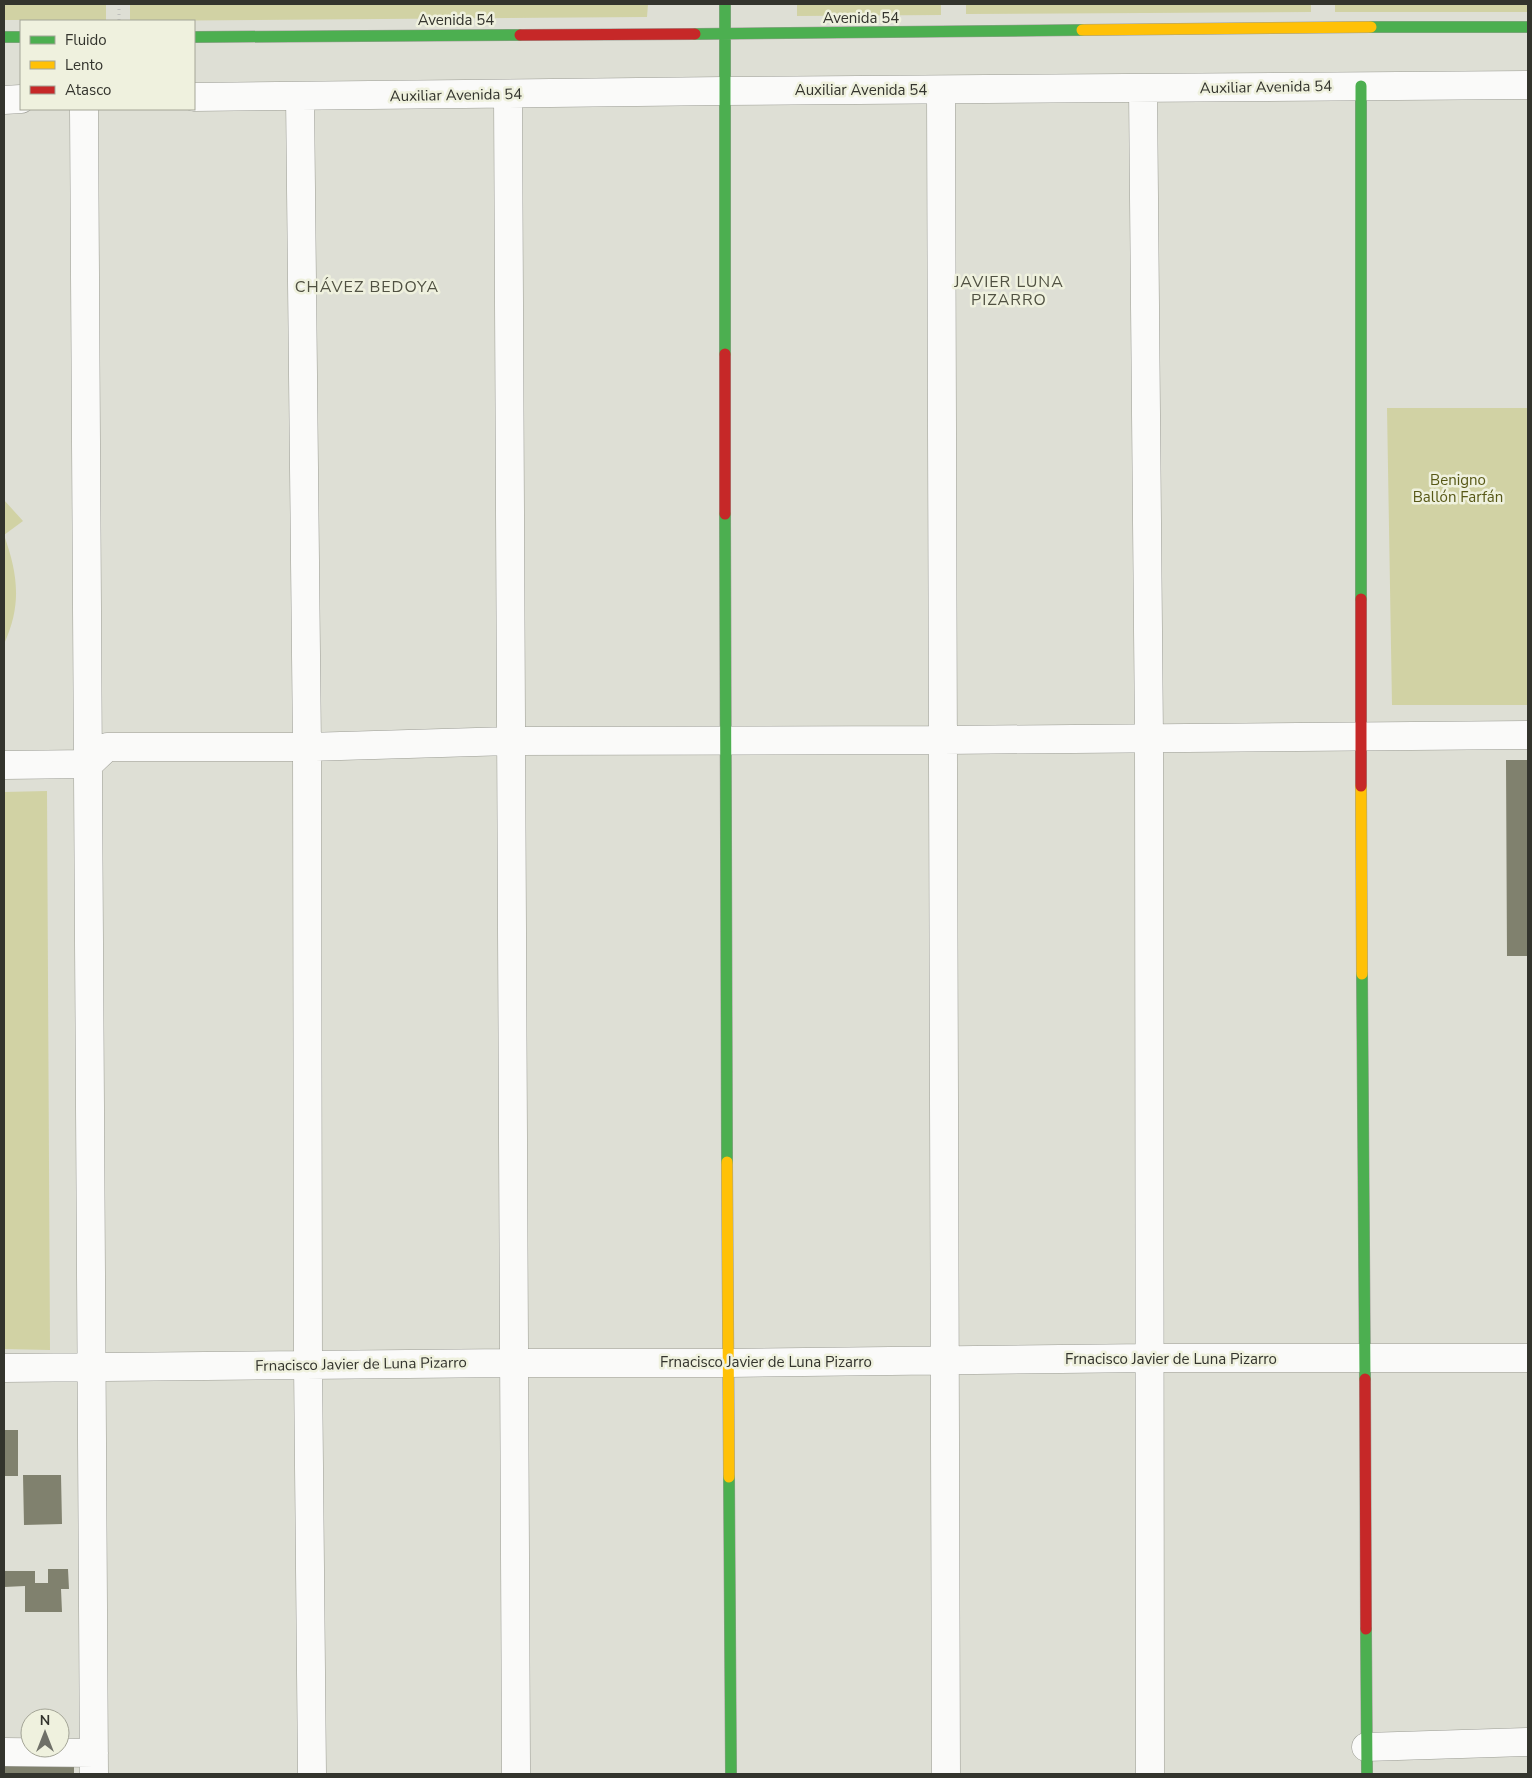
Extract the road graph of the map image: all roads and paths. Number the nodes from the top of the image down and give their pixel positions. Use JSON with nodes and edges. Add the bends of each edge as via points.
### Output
{"nodes":[{"id":1,"x":119,"y":4,"type":"edge"},
{"id":2,"x":725,"y":4,"type":"edge"},
{"id":3,"x":119,"y":20,"type":"edge"},
{"id":4,"x":1528,"y":27,"type":"edge"},
{"id":5,"x":725,"y":33,"type":"junction"},
{"id":6,"x":195,"y":36,"type":"edge"},
{"id":7,"x":4,"y":37,"type":"edge"},
{"id":8,"x":20,"y":37,"type":"edge"},
{"id":9,"x":1361,"y":86,"type":"junction"},
{"id":10,"x":1528,"y":86,"type":"edge"},
{"id":11,"x":1144,"y":89,"type":"junction"},
{"id":12,"x":941,"y":90,"type":"junction"},
{"id":13,"x":724,"y":91,"type":"junction"},
{"id":14,"x":508,"y":95,"type":"junction"},
{"id":15,"x":300,"y":96,"type":"junction"},
{"id":16,"x":195,"y":98,"type":"edge"},
{"id":17,"x":20,"y":99,"type":"edge"},
{"id":18,"x":4,"y":100,"type":"edge"},
{"id":19,"x":84,"y":110,"type":"edge"},
{"id":20,"x":1528,"y":734,"type":"edge"},
{"id":21,"x":1361,"y":735,"type":"junction"},
{"id":22,"x":1149,"y":738,"type":"junction"},
{"id":23,"x":725,"y":739,"type":"junction"},
{"id":24,"x":943,"y":740,"type":"junction"},
{"id":25,"x":510,"y":741,"type":"junction"},
{"id":26,"x":307,"y":747,"type":"junction"},
{"id":27,"x":89,"y":764,"type":"junction"},
{"id":28,"x":4,"y":765,"type":"edge"},
{"id":29,"x":1149,"y":1358,"type":"junction"},
{"id":30,"x":1528,"y":1358,"type":"edge"},
{"id":31,"x":1365,"y":1359,"type":"junction"},
{"id":32,"x":946,"y":1361,"type":"junction"},
{"id":33,"x":515,"y":1363,"type":"junction"},
{"id":34,"x":729,"y":1363,"type":"junction"},
{"id":35,"x":308,"y":1364,"type":"junction"},
{"id":36,"x":4,"y":1368,"type":"edge"},
{"id":37,"x":92,"y":1368,"type":"junction"},
{"id":38,"x":1528,"y":1742,"type":"edge"},
{"id":39,"x":1366,"y":1748,"type":"junction"},
{"id":40,"x":4,"y":1752,"type":"edge"},
{"id":41,"x":94,"y":1764,"type":"edge"},
{"id":42,"x":312,"y":1774,"type":"edge"},
{"id":43,"x":516,"y":1774,"type":"edge"},
{"id":44,"x":731,"y":1774,"type":"edge"},
{"id":45,"x":946,"y":1774,"type":"edge"},
{"id":46,"x":1150,"y":1774,"type":"edge"},
{"id":47,"x":1366,"y":1774,"type":"edge"}],
"edges":[{"from":1,"to":3,"type":"path"},
{"from":2,"to":5,"type":"street"},
{"from":4,"to":5,"type":"street","name":"Avenida 54"},
{"from":5,"to":6,"type":"street","name":"Avenida 54"},
{"from":5,"to":13,"type":"street"},
{"from":7,"to":8,"type":"street"},
{"from":9,"to":10,"type":"street","name":"Auxiliar Avenida 54"},
{"from":9,"to":11,"type":"street","name":"Auxiliar Avenida 54"},
{"from":9,"to":21,"type":"street"},
{"from":11,"to":12,"type":"street","name":"Auxiliar Avenida 54"},
{"from":11,"to":22,"type":"street"},
{"from":12,"to":13,"type":"street","name":"Auxiliar Avenida 54"},
{"from":12,"to":24,"type":"street"},
{"from":13,"to":14,"type":"street","name":"Auxiliar Avenida 54"},
{"from":13,"to":23,"type":"street"},
{"from":14,"to":15,"type":"street","name":"Auxiliar Avenida 54"},
{"from":14,"to":25,"type":"street"},
{"from":15,"to":16,"type":"street","name":"Auxiliar Avenida 54"},
{"from":15,"to":26,"type":"street"},
{"from":17,"to":18,"type":"street"},
{"from":19,"to":27,"type":"street"},
{"from":20,"to":21,"type":"street"},
{"from":21,"to":22,"type":"street"},
{"from":21,"to":31,"type":"street"},
{"from":22,"to":24,"type":"street"},
{"from":22,"to":29,"type":"street"},
{"from":23,"to":24,"type":"street"},
{"from":23,"to":25,"type":"street"},
{"from":23,"to":34,"type":"street"},
{"from":24,"to":32,"type":"street"},
{"from":25,"to":26,"type":"street"},
{"from":25,"to":33,"type":"street"},
{"from":26,"to":27,"type":"street","via":[[107,747]]},
{"from":26,"to":35,"type":"street"},
{"from":27,"to":28,"type":"street"},
{"from":27,"to":37,"type":"street"},
{"from":29,"to":31,"type":"street","name":"Frnacisco Javier de Luna Pizarro"},
{"from":29,"to":32,"type":"street","name":"Frnacisco Javier de Luna Pizarro"},
{"from":29,"to":46,"type":"street"},
{"from":30,"to":31,"type":"street","name":"Frnacisco Javier de Luna Pizarro"},
{"from":31,"to":39,"type":"street"},
{"from":32,"to":34,"type":"street","name":"Frnacisco Javier de Luna Pizarro"},
{"from":32,"to":45,"type":"street"},
{"from":33,"to":34,"type":"street","name":"Frnacisco Javier de Luna Pizarro"},
{"from":33,"to":35,"type":"street","name":"Frnacisco Javier de Luna Pizarro"},
{"from":33,"to":43,"type":"street"},
{"from":34,"to":44,"type":"street"},
{"from":35,"to":37,"type":"street","name":"Frnacisco Javier de Luna Pizarro"},
{"from":35,"to":42,"type":"street"},
{"from":36,"to":37,"type":"street","name":"Frnacisco Javier de Luna Pizarro"},
{"from":37,"to":41,"type":"street"},
{"from":38,"to":39,"type":"street"},
{"from":39,"to":47,"type":"street"},
{"from":40,"to":41,"type":"street"}]}
